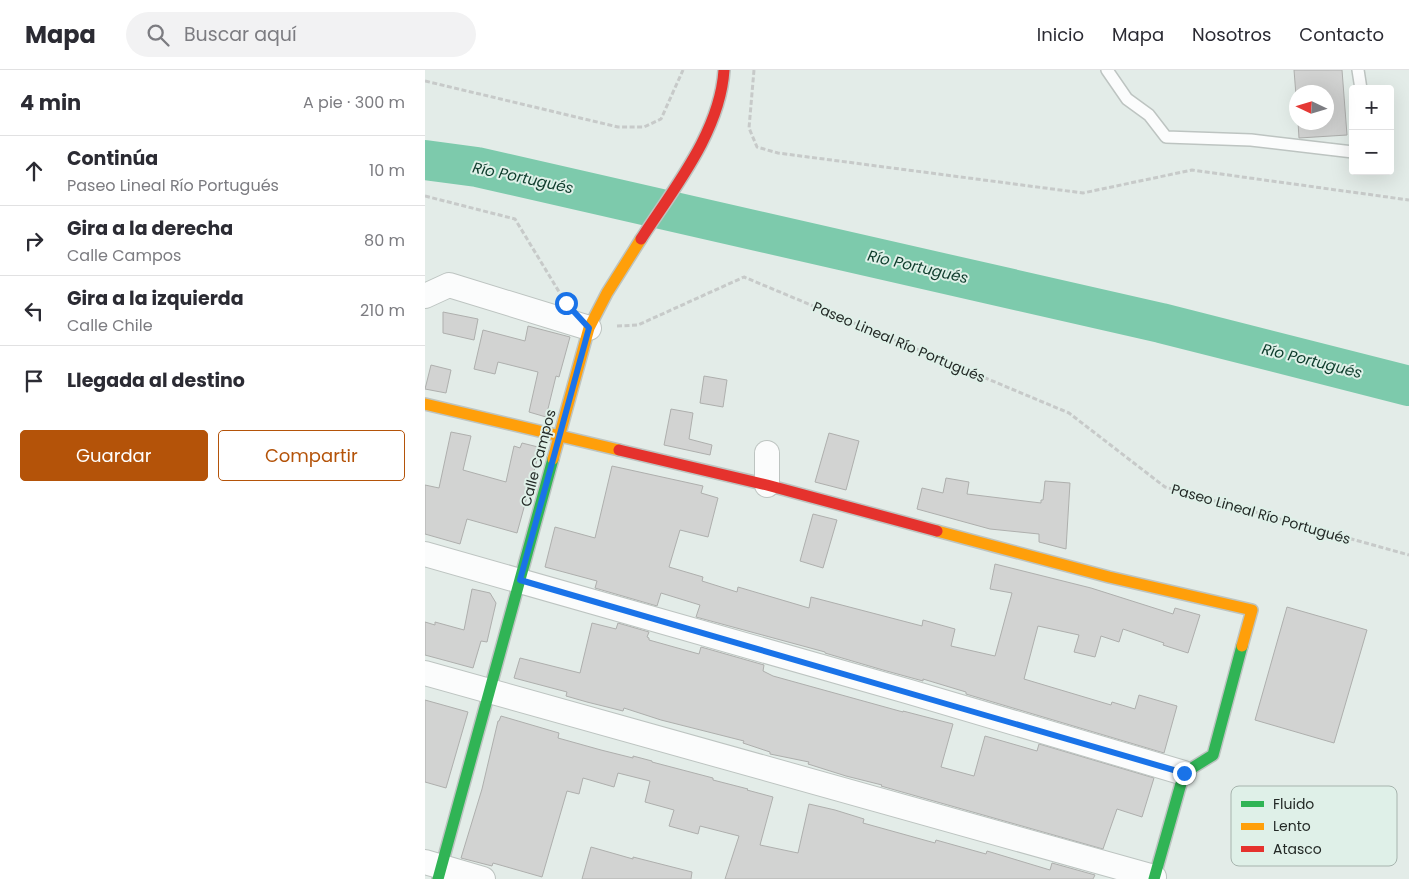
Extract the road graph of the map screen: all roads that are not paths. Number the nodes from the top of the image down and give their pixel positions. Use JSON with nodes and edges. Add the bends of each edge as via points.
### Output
{"nodes":[{"id":1,"x":724,"y":70,"type":"edge"},
{"id":2,"x":1107,"y":70,"type":"edge"},
{"id":3,"x":1358,"y":70,"type":"edge"},
{"id":4,"x":1360,"y":85,"type":"edge"},
{"id":5,"x":1349,"y":152,"type":"edge"},
{"id":6,"x":425,"y":296,"type":"edge"},
{"id":7,"x":589,"y":328,"type":"junction"},
{"id":8,"x":425,"y":404,"type":"edge"},
{"id":9,"x":560,"y":437,"type":"junction"},
{"id":10,"x":767,"y":453,"type":"dead end"},
{"id":11,"x":767,"y":484,"type":"junction"},
{"id":12,"x":425,"y":554,"type":"edge"},
{"id":13,"x":520,"y":580,"type":"junction"},
{"id":14,"x":425,"y":673,"type":"edge"},
{"id":15,"x":489,"y":690,"type":"junction"},
{"id":16,"x":1184,"y":773,"type":"junction"},
{"id":17,"x":435,"y":869,"type":"edge"},
{"id":18,"x":1154,"y":878,"type":"edge"},
{"id":19,"x":483,"y":879,"type":"edge"}],
"edges":[{"from":1,"to":7,"type":"street","name":"Calle Campos","via":[[723,87],[705,140],[607,293]]},
{"from":2,"to":5,"type":"lane","via":[[1127,99],[1149,115],[1166,137],[1251,140]]},
{"from":3,"to":4,"type":"lane"},
{"from":6,"to":7,"type":"street","via":[[449,285]]},
{"from":7,"to":9,"type":"street","name":"Calle Campos"},
{"from":8,"to":9,"type":"street"},
{"from":9,"to":11,"type":"street"},
{"from":9,"to":13,"type":"street","name":"Calle Campos"},
{"from":10,"to":11,"type":"street"},
{"from":11,"to":16,"type":"street","via":[[1109,577],[1252,610],[1213,755]]},
{"from":12,"to":13,"type":"street"},
{"from":13,"to":15,"type":"street","name":"Calle Campos"},
{"from":13,"to":16,"type":"street"},
{"from":14,"to":15,"type":"street"},
{"from":15,"to":17,"type":"street","name":"Calle Campos"},
{"from":15,"to":18,"type":"street"},
{"from":16,"to":18,"type":"street"},
{"from":17,"to":19,"type":"street"}]}
